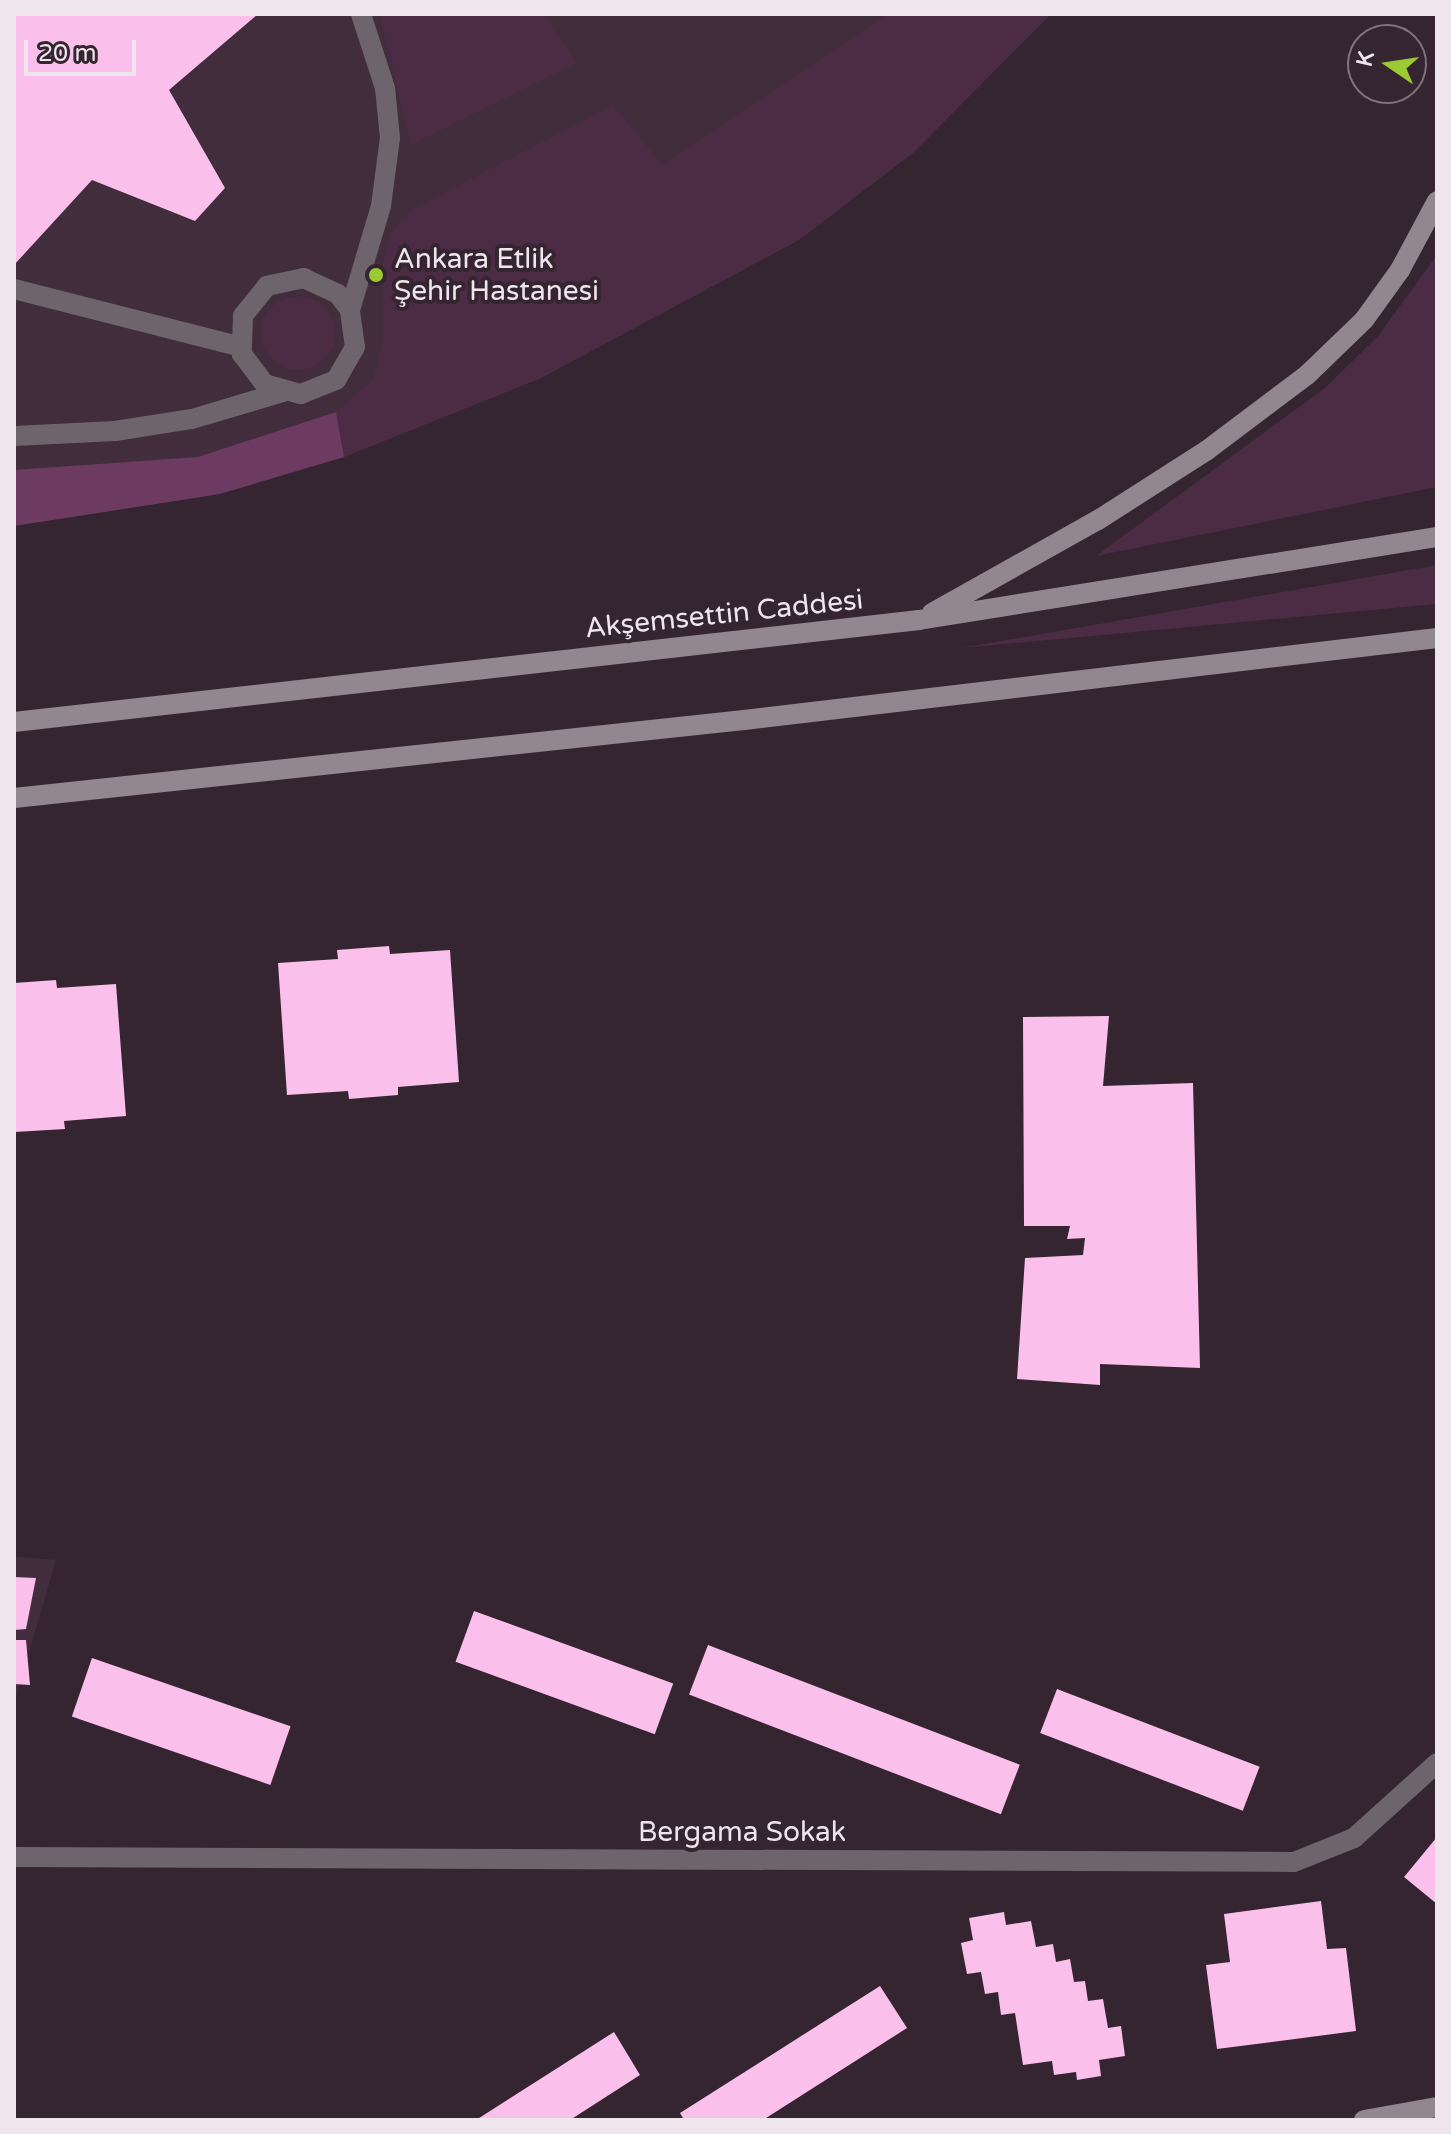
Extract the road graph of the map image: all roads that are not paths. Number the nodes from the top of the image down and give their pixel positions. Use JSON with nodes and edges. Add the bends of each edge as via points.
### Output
{"nodes":[{"id":1,"x":361,"y":14,"type":"edge"},
{"id":2,"x":1437,"y":201,"type":"edge"},
{"id":3,"x":14,"y":289,"type":"edge"},
{"id":4,"x":350,"y":310,"type":"junction"},
{"id":5,"x":241,"y":347,"type":"junction"},
{"id":6,"x":283,"y":392,"type":"junction"},
{"id":7,"x":14,"y":436,"type":"edge"},
{"id":8,"x":1437,"y":537,"type":"edge"},
{"id":9,"x":919,"y":620,"type":"junction"},
{"id":10,"x":1437,"y":638,"type":"edge"},
{"id":11,"x":14,"y":722,"type":"edge"},
{"id":12,"x":14,"y":798,"type":"edge"},
{"id":13,"x":1437,"y":1763,"type":"edge"},
{"id":14,"x":14,"y":1857,"type":"edge"},
{"id":15,"x":1437,"y":2107,"type":"edge"},
{"id":16,"x":1364,"y":2120,"type":"edge"}],
"edges":[{"from":1,"to":4,"type":"street","via":[[385,88],[390,138],[381,206]]},
{"from":2,"to":9,"type":"main road","via":[[1400,270],[1364,320],[1307,375],[1206,451],[1098,520]]},
{"from":3,"to":5,"type":"street"},
{"from":4,"to":5,"type":"street","via":[[322,283],[285,279],[253,299],[243,316]]},
{"from":4,"to":6,"type":"street","via":[[355,347],[336,380],[310,392]]},
{"from":5,"to":6,"type":"street","via":[[251,371]]},
{"from":6,"to":7,"type":"street","via":[[192,419],[115,431]]},
{"from":8,"to":9,"type":"main road","name":"Akşemsettin Caddesi"},
{"from":9,"to":11,"type":"main road","name":"Akşemsettin Caddesi"},
{"from":10,"to":12,"type":"main road","via":[[728,722]]},
{"from":13,"to":14,"type":"street","name":"Bergama Sokak","via":[[1354,1838],[1294,1862]]},
{"from":15,"to":16,"type":"main road"}]}
